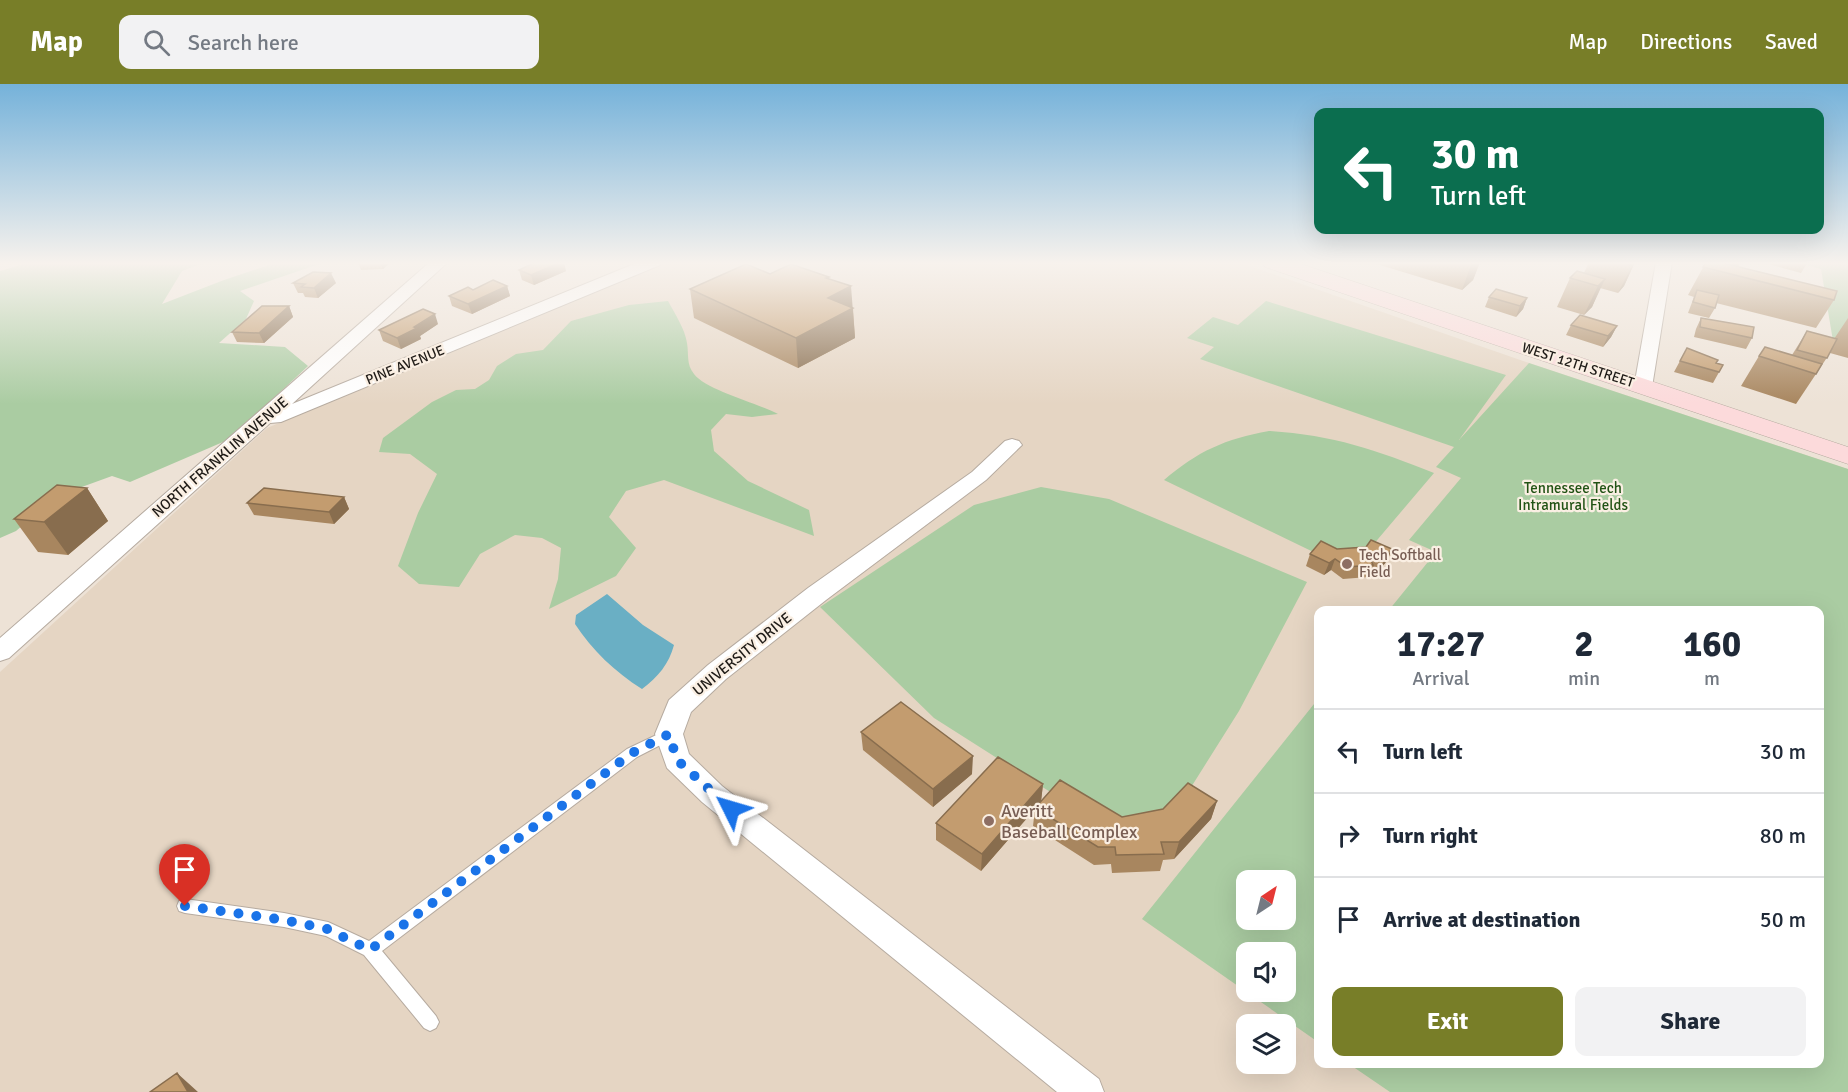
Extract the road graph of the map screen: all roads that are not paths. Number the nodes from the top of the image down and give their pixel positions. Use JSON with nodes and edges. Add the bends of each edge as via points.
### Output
{"nodes":[{"id":1,"x":387,"y":309,"type":"edge"},
{"id":2,"x":540,"y":309,"type":"edge"},
{"id":3,"x":1412,"y":309,"type":"edge"},
{"id":4,"x":1656,"y":309,"type":"edge"},
{"id":5,"x":1643,"y":387,"type":"junction"},
{"id":6,"x":255,"y":426,"type":"junction"},
{"id":7,"x":1012,"y":445,"type":"dead end"},
{"id":8,"x":1848,"y":456,"type":"edge"},
{"id":9,"x":0,"y":652,"type":"edge"},
{"id":10,"x":669,"y":734,"type":"junction"},
{"id":11,"x":185,"y":906,"type":"dead end"},
{"id":12,"x":370,"y":950,"type":"junction"},
{"id":13,"x":430,"y":1022,"type":"dead end"},
{"id":14,"x":1086,"y":1092,"type":"edge"}],
"edges":[{"from":1,"to":6,"type":"street","name":"NORTH FRANKLIN AVENUE"},
{"from":2,"to":6,"type":"street","name":"PINE AVENUE"},
{"from":3,"to":5,"type":"main road","name":"WEST 12TH STREET"},
{"from":4,"to":5,"type":"street"},
{"from":5,"to":8,"type":"main road","name":"WEST 12TH STREET"},
{"from":6,"to":9,"type":"street","name":"NORTH FRANKLIN AVENUE"},
{"from":7,"to":10,"type":"street","name":"UNIVERSITY DRIVE","via":[[979,476],[717,672],[679,707]]},
{"from":10,"to":12,"type":"lane","via":[[632,753]]},
{"from":10,"to":14,"type":"street","via":[[677,760],[712,794]]},
{"from":11,"to":12,"type":"lane","via":[[327,929]]},
{"from":12,"to":13,"type":"lane"}]}
